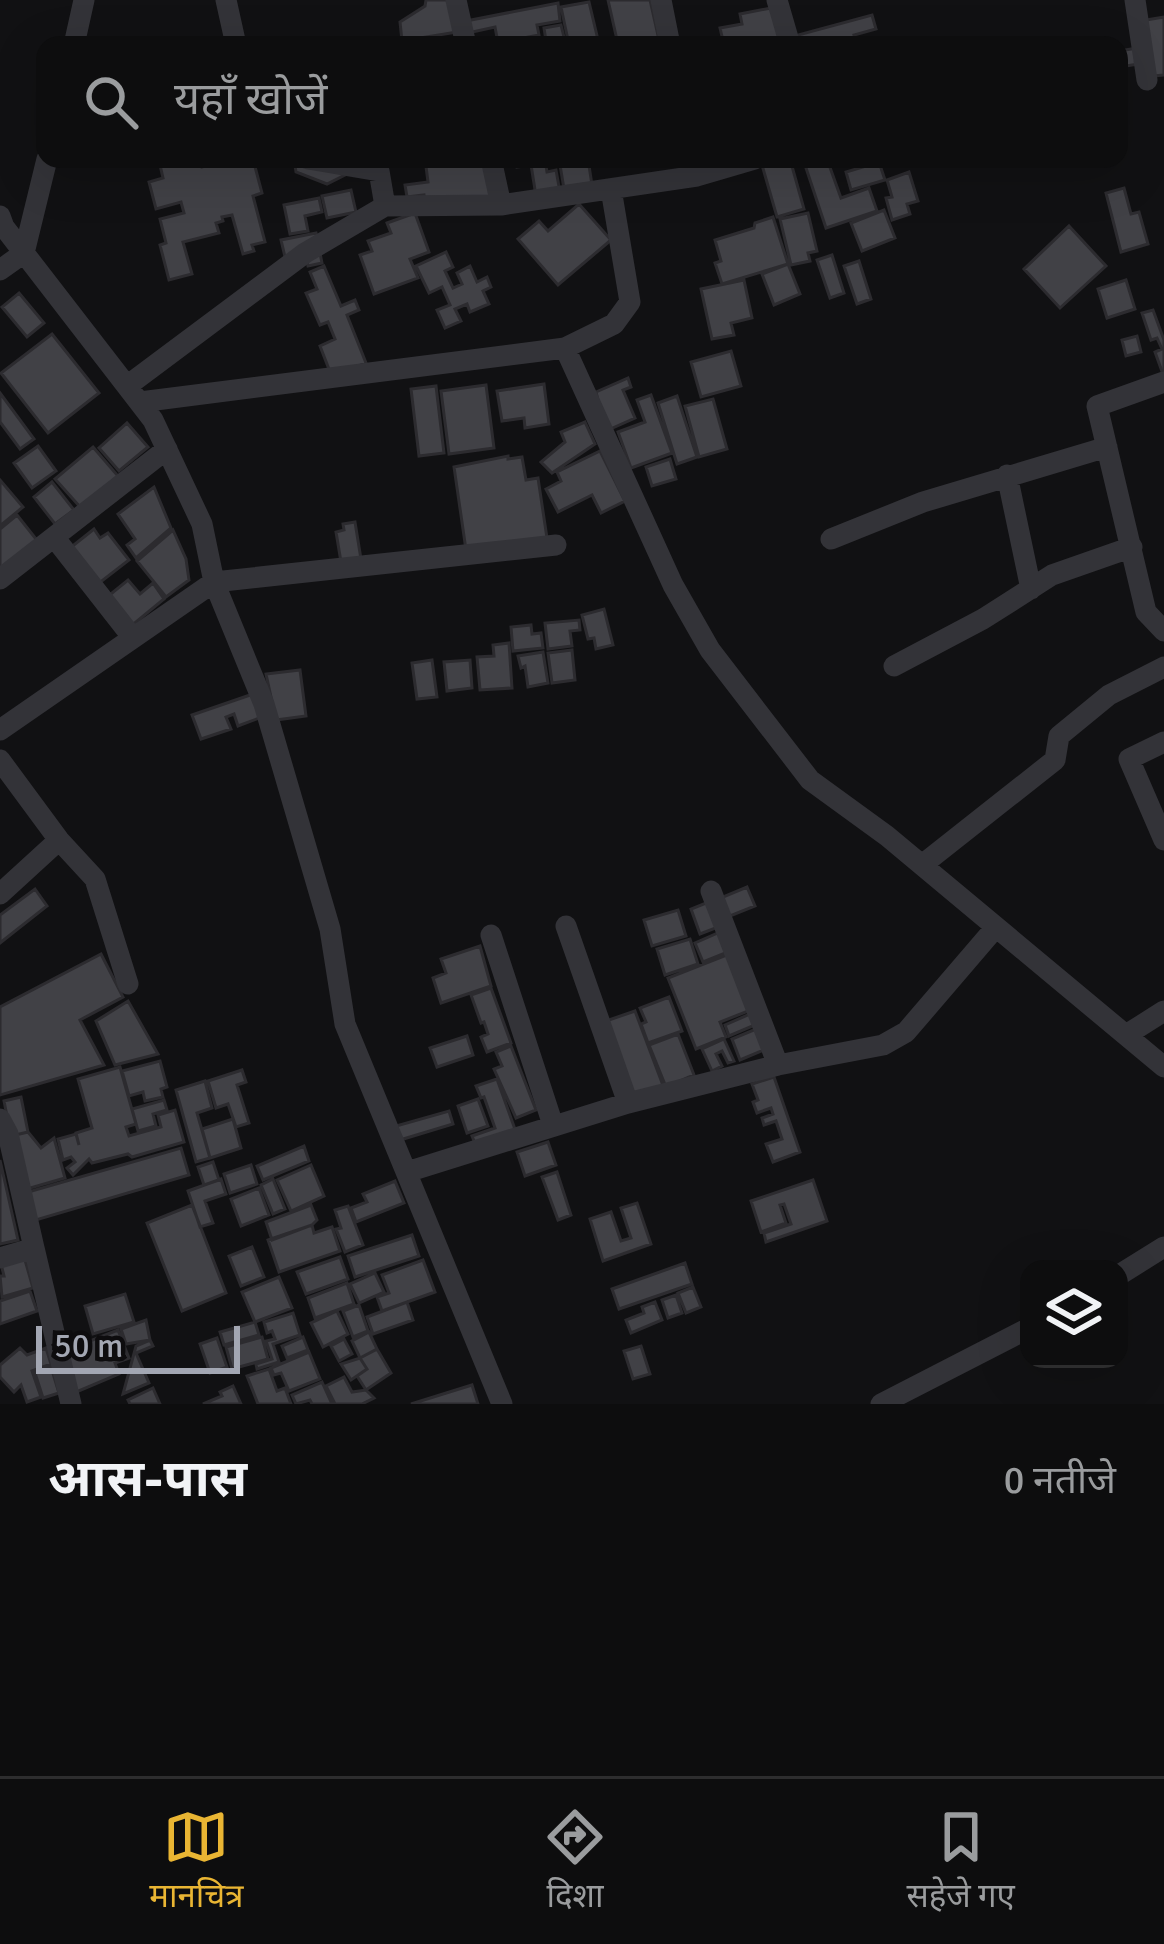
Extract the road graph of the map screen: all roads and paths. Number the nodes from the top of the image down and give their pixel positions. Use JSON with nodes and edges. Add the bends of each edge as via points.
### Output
{"nodes":[{"id":1,"x":84,"y":0,"type":"edge"},
{"id":2,"x":226,"y":0,"type":"edge"},
{"id":3,"x":457,"y":0,"type":"edge"},
{"id":4,"x":661,"y":0,"type":"edge"},
{"id":5,"x":778,"y":0,"type":"edge"},
{"id":6,"x":1135,"y":0,"type":"edge"},
{"id":7,"x":76,"y":36,"type":"edge"},
{"id":8,"x":234,"y":36,"type":"edge"},
{"id":9,"x":464,"y":36,"type":"edge"},
{"id":10,"x":668,"y":36,"type":"edge"},
{"id":11,"x":788,"y":36,"type":"edge"},
{"id":12,"x":1147,"y":80,"type":"dead end"},
{"id":13,"x":44,"y":168,"type":"edge"},
{"id":14,"x":361,"y":168,"type":"edge"},
{"id":15,"x":493,"y":168,"type":"edge"},
{"id":16,"x":695,"y":168,"type":"edge"},
{"id":17,"x":611,"y":189,"type":"junction"},
{"id":18,"x":501,"y":205,"type":"junction"},
{"id":19,"x":385,"y":206,"type":"junction"},
{"id":20,"x":0,"y":216,"type":"edge"},
{"id":21,"x":24,"y":253,"type":"junction"},
{"id":22,"x":0,"y":270,"type":"edge"},
{"id":23,"x":565,"y":348,"type":"junction"},
{"id":24,"x":1164,"y":382,"type":"edge"},
{"id":25,"x":133,"y":394,"type":"junction"},
{"id":26,"x":1107,"y":447,"type":"junction"},
{"id":27,"x":167,"y":448,"type":"junction"},
{"id":28,"x":1007,"y":475,"type":"junction"},
{"id":29,"x":54,"y":537,"type":"junction"},
{"id":30,"x":831,"y":539,"type":"dead end"},
{"id":31,"x":556,"y":544,"type":"dead end"},
{"id":32,"x":1132,"y":547,"type":"junction"},
{"id":33,"x":0,"y":580,"type":"edge"},
{"id":34,"x":214,"y":582,"type":"junction"},
{"id":35,"x":1030,"y":589,"type":"junction"},
{"id":36,"x":1164,"y":631,"type":"edge"},
{"id":37,"x":133,"y":638,"type":"junction"},
{"id":38,"x":894,"y":666,"type":"dead end"},
{"id":39,"x":1164,"y":668,"type":"edge"},
{"id":40,"x":0,"y":730,"type":"edge"},
{"id":41,"x":1164,"y":742,"type":"edge"},
{"id":42,"x":0,"y":760,"type":"edge"},
{"id":43,"x":59,"y":840,"type":"junction"},
{"id":44,"x":1164,"y":840,"type":"edge"},
{"id":45,"x":922,"y":865,"type":"junction"},
{"id":46,"x":711,"y":892,"type":"dead end"},
{"id":47,"x":0,"y":894,"type":"edge"},
{"id":48,"x":566,"y":926,"type":"dead end"},
{"id":49,"x":997,"y":927,"type":"junction"},
{"id":50,"x":491,"y":935,"type":"dead end"},
{"id":51,"x":128,"y":984,"type":"dead end"},
{"id":52,"x":1164,"y":1011,"type":"edge"},
{"id":53,"x":1126,"y":1035,"type":"junction"},
{"id":54,"x":778,"y":1065,"type":"junction"},
{"id":55,"x":1164,"y":1067,"type":"edge"},
{"id":56,"x":628,"y":1103,"type":"junction"},
{"id":57,"x":553,"y":1125,"type":"junction"},
{"id":58,"x":3,"y":1130,"type":"edge"},
{"id":59,"x":407,"y":1172,"type":"junction"},
{"id":60,"x":1164,"y":1247,"type":"edge"},
{"id":61,"x":34,"y":1248,"type":"junction"},
{"id":62,"x":0,"y":1258,"type":"edge"},
{"id":63,"x":1128,"y":1269,"type":"edge"},
{"id":64,"x":1020,"y":1333,"type":"edge"},
{"id":65,"x":71,"y":1404,"type":"edge"},
{"id":66,"x":502,"y":1404,"type":"edge"},
{"id":67,"x":880,"y":1404,"type":"edge"}],
"edges":[{"from":1,"to":7,"type":"street"},
{"from":2,"to":8,"type":"street"},
{"from":3,"to":9,"type":"street"},
{"from":4,"to":10,"type":"street"},
{"from":5,"to":11,"type":"street"},
{"from":6,"to":12,"type":"street"},
{"from":13,"to":21,"type":"street"},
{"from":14,"to":19,"type":"street","via":[[379,171]]},
{"from":15,"to":18,"type":"street"},
{"from":16,"to":17,"type":"street"},
{"from":17,"to":18,"type":"street"},
{"from":17,"to":23,"type":"street","via":[[630,302],[614,325]]},
{"from":18,"to":19,"type":"street"},
{"from":19,"to":25,"type":"street","via":[[322,241]]},
{"from":20,"to":21,"type":"street"},
{"from":21,"to":22,"type":"street"},
{"from":21,"to":25,"type":"street"},
{"from":23,"to":25,"type":"street"},
{"from":23,"to":45,"type":"street","via":[[710,650],[810,780]]},
{"from":24,"to":26,"type":"street","via":[[1097,406]]},
{"from":25,"to":27,"type":"street"},
{"from":26,"to":28,"type":"street"},
{"from":26,"to":32,"type":"street"},
{"from":27,"to":29,"type":"street"},
{"from":27,"to":34,"type":"street","via":[[202,524]]},
{"from":28,"to":30,"type":"street"},
{"from":28,"to":35,"type":"street"},
{"from":29,"to":33,"type":"street"},
{"from":29,"to":37,"type":"street"},
{"from":31,"to":34,"type":"street"},
{"from":32,"to":35,"type":"street"},
{"from":32,"to":36,"type":"street","via":[[1146,612]]},
{"from":34,"to":37,"type":"street"},
{"from":34,"to":59,"type":"street","via":[[264,704],[330,929],[346,1024]]},
{"from":35,"to":38,"type":"street"},
{"from":37,"to":40,"type":"street"},
{"from":39,"to":45,"type":"street","via":[[1109,695],[1059,736],[1055,760]]},
{"from":41,"to":44,"type":"street","via":[[1129,759]]},
{"from":42,"to":43,"type":"street"},
{"from":43,"to":47,"type":"street"},
{"from":43,"to":51,"type":"street","via":[[95,879]]},
{"from":45,"to":49,"type":"street"},
{"from":46,"to":54,"type":"street"},
{"from":48,"to":56,"type":"street"},
{"from":49,"to":53,"type":"street"},
{"from":49,"to":54,"type":"street","via":[[906,1033],[883,1045]]},
{"from":50,"to":57,"type":"street"},
{"from":52,"to":53,"type":"street"},
{"from":53,"to":55,"type":"street"},
{"from":54,"to":56,"type":"street"},
{"from":56,"to":57,"type":"street"},
{"from":57,"to":59,"type":"street"},
{"from":58,"to":61,"type":"street"},
{"from":59,"to":66,"type":"street"},
{"from":60,"to":63,"type":"street"},
{"from":61,"to":62,"type":"street"},
{"from":61,"to":65,"type":"street"},
{"from":64,"to":67,"type":"street"}]}
